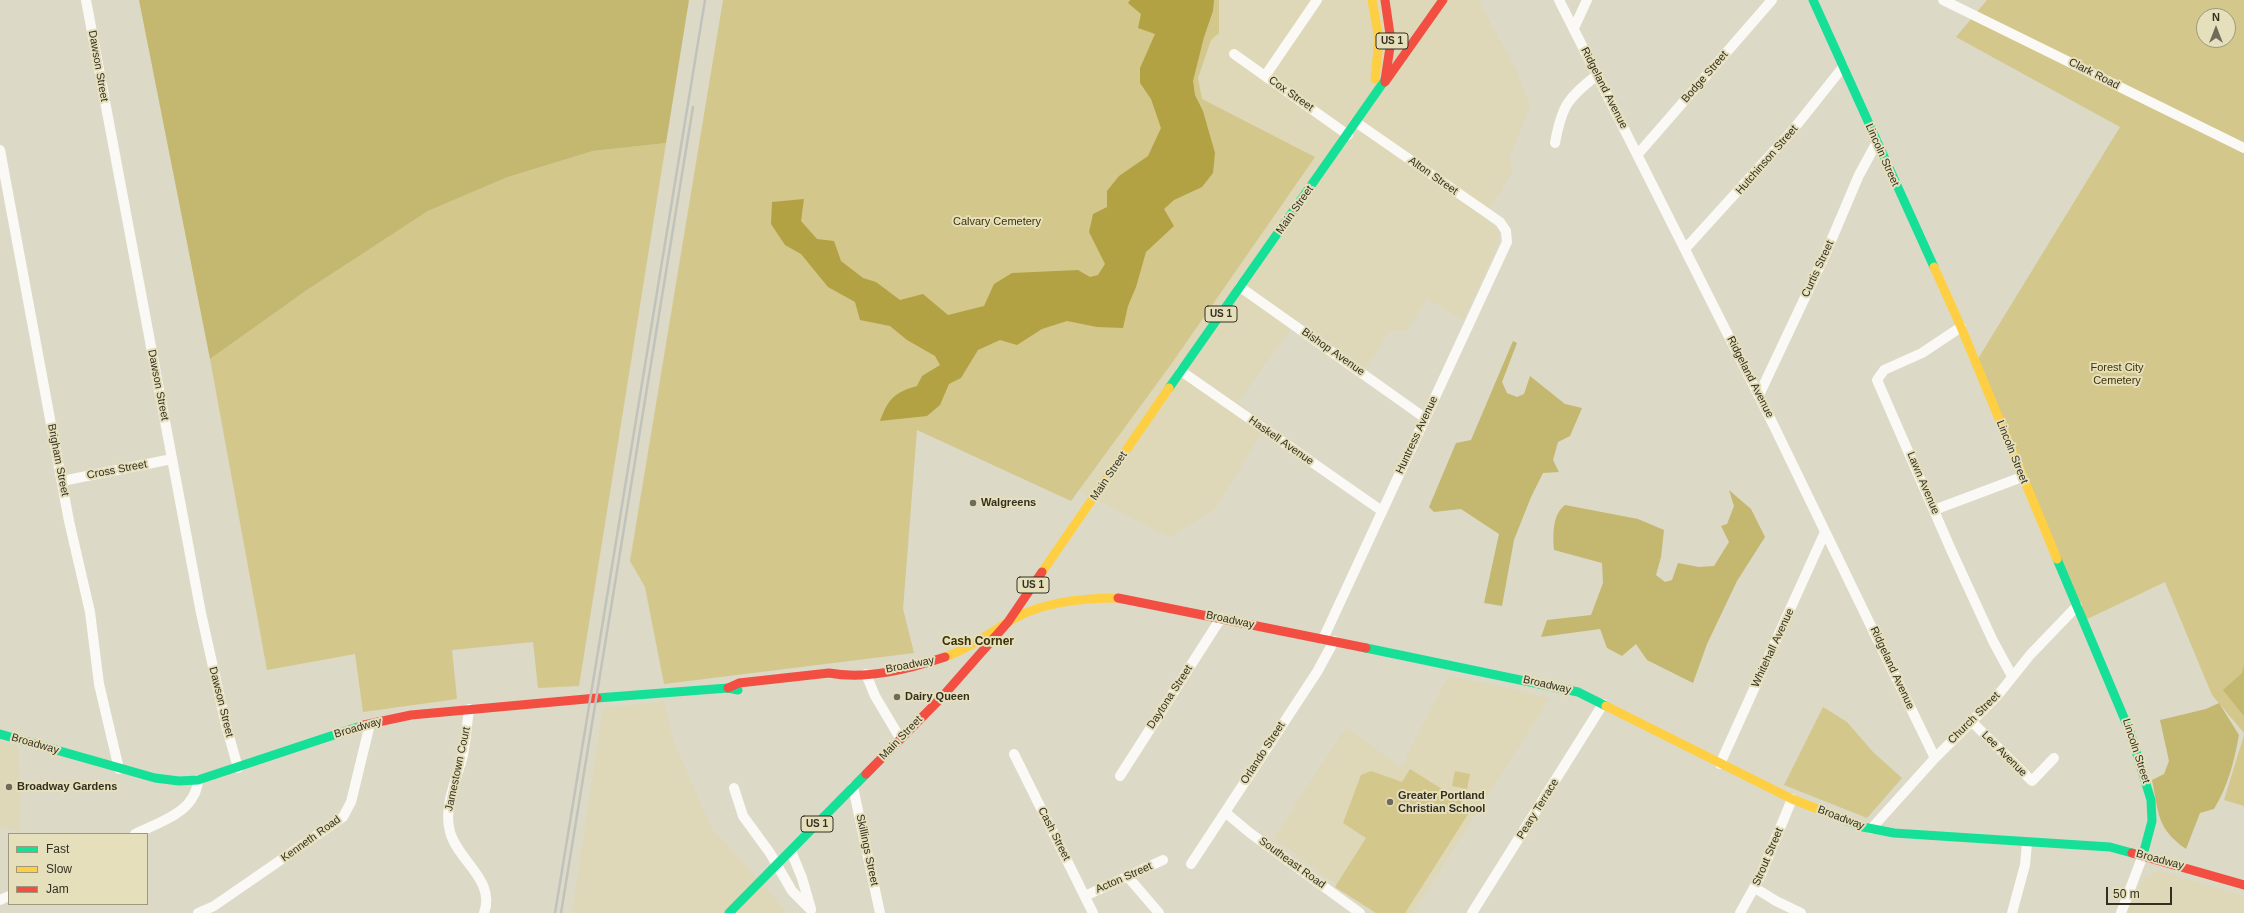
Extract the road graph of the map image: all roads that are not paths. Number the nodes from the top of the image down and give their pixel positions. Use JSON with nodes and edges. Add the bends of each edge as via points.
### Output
{"nodes":[{"id":1,"x":86,"y":0,"type":"edge"},
{"id":2,"x":1317,"y":0,"type":"edge"},
{"id":3,"x":1372,"y":0,"type":"edge"},
{"id":4,"x":1385,"y":0,"type":"edge"},
{"id":5,"x":1443,"y":0,"type":"edge"},
{"id":6,"x":1559,"y":0,"type":"edge"},
{"id":7,"x":1587,"y":0,"type":"edge"},
{"id":8,"x":1772,"y":0,"type":"edge"},
{"id":9,"x":1813,"y":0,"type":"edge"},
{"id":10,"x":1944,"y":0,"type":"edge"},
{"id":11,"x":1574,"y":28,"type":"junction"},
{"id":12,"x":1234,"y":54,"type":"dead end"},
{"id":13,"x":1843,"y":67,"type":"junction"},
{"id":14,"x":1597,"y":75,"type":"junction"},
{"id":15,"x":1265,"y":76,"type":"junction"},
{"id":16,"x":1386,"y":82,"type":"junction"},
{"id":17,"x":1360,"y":118,"type":"junction"},
{"id":18,"x":1348,"y":135,"type":"junction"},
{"id":19,"x":1876,"y":142,"type":"junction"},
{"id":20,"x":1555,"y":143,"type":"dead end"},
{"id":21,"x":2244,"y":148,"type":"edge"},
{"id":22,"x":0,"y":150,"type":"edge"},
{"id":23,"x":1638,"y":154,"type":"junction"},
{"id":24,"x":1506,"y":231,"type":"joint"},
{"id":25,"x":1685,"y":249,"type":"junction"},
{"id":26,"x":1240,"y":287,"type":"junction"},
{"id":27,"x":1961,"y":327,"type":"junction"},
{"id":28,"x":1181,"y":371,"type":"junction"},
{"id":29,"x":1759,"y":396,"type":"junction"},
{"id":30,"x":1425,"y":418,"type":"junction"},
{"id":31,"x":172,"y":459,"type":"junction"},
{"id":32,"x":2022,"y":477,"type":"junction"},
{"id":33,"x":62,"y":482,"type":"junction"},
{"id":34,"x":1934,"y":510,"type":"junction"},
{"id":35,"x":1382,"y":511,"type":"junction"},
{"id":36,"x":1826,"y":532,"type":"junction"},
{"id":37,"x":2077,"y":606,"type":"junction"},
{"id":38,"x":1221,"y":618,"type":"junction"},
{"id":39,"x":1008,"y":622,"type":"junction"},
{"id":40,"x":1323,"y":639,"type":"junction"},
{"id":41,"x":1334,"y":641,"type":"junction"},
{"id":42,"x":866,"y":674,"type":"junction"},
{"id":43,"x":2012,"y":676,"type":"junction"},
{"id":44,"x":1603,"y":704,"type":"junction"},
{"id":45,"x":469,"y":709,"type":"junction"},
{"id":46,"x":1971,"y":721,"type":"junction"},
{"id":47,"x":370,"y":724,"type":"junction"},
{"id":48,"x":0,"y":734,"type":"edge"},
{"id":49,"x":900,"y":738,"type":"junction"},
{"id":50,"x":1014,"y":754,"type":"dead end"},
{"id":51,"x":1935,"y":758,"type":"junction"},
{"id":52,"x":2054,"y":758,"type":"dead end"},
{"id":53,"x":1720,"y":764,"type":"junction"},
{"id":54,"x":119,"y":768,"type":"junction"},
{"id":55,"x":238,"y":768,"type":"junction"},
{"id":56,"x":1120,"y":776,"type":"dead end"},
{"id":57,"x":198,"y":780,"type":"junction"},
{"id":58,"x":853,"y":787,"type":"junction"},
{"id":59,"x":734,"y":788,"type":"dead end"},
{"id":60,"x":1792,"y":799,"type":"junction"},
{"id":61,"x":1225,"y":812,"type":"junction"},
{"id":62,"x":1870,"y":829,"type":"junction"},
{"id":63,"x":137,"y":833,"type":"edge"},
{"id":64,"x":2027,"y":843,"type":"junction"},
{"id":65,"x":791,"y":851,"type":"junction"},
{"id":66,"x":2143,"y":855,"type":"junction"},
{"id":67,"x":1163,"y":860,"type":"dead end"},
{"id":68,"x":1191,"y":864,"type":"dead end"},
{"id":69,"x":777,"y":865,"type":"junction"},
{"id":70,"x":1128,"y":877,"type":"junction"},
{"id":71,"x":2244,"y":885,"type":"edge"},
{"id":72,"x":1755,"y":888,"type":"junction"},
{"id":73,"x":1085,"y":896,"type":"junction"},
{"id":74,"x":812,"y":912,"type":"edge"},
{"id":75,"x":198,"y":913,"type":"edge"},
{"id":76,"x":484,"y":913,"type":"edge"},
{"id":77,"x":729,"y":913,"type":"edge"},
{"id":78,"x":880,"y":913,"type":"edge"},
{"id":79,"x":1093,"y":913,"type":"edge"},
{"id":80,"x":1159,"y":913,"type":"edge"},
{"id":81,"x":1360,"y":913,"type":"edge"},
{"id":82,"x":1472,"y":913,"type":"edge"},
{"id":83,"x":1740,"y":913,"type":"edge"},
{"id":84,"x":1801,"y":913,"type":"edge"},
{"id":85,"x":2012,"y":913,"type":"edge"},
{"id":86,"x":2121,"y":913,"type":"edge"}],
"edges":[{"from":1,"to":31,"type":"street","name":"Dawson Street"},
{"from":2,"to":15,"type":"street"},
{"from":3,"to":17,"type":"main road","number":"US 1","via":[[1380,36],[1379,61],[1373,88]]},
{"from":4,"to":16,"type":"main road","number":"US 1","via":[[1392,46]]},
{"from":5,"to":16,"type":"main road","name":"Main Street"},
{"from":6,"to":11,"type":"street","name":"Ridgeland Avenue"},
{"from":7,"to":11,"type":"street"},
{"from":8,"to":23,"type":"street","name":"Bodge Street"},
{"from":9,"to":13,"type":"main road","name":"Lincoln Street"},
{"from":10,"to":21,"type":"street","name":"Clark Road"},
{"from":11,"to":14,"type":"street","name":"Ridgeland Avenue"},
{"from":12,"to":15,"type":"street","name":"Cox Street"},
{"from":13,"to":19,"type":"main road","name":"Lincoln Street"},
{"from":13,"to":25,"type":"street","name":"Hutchinson Street","via":[[1792,131]]},
{"from":14,"to":20,"type":"street","via":[[1566,104],[1561,113]]},
{"from":14,"to":23,"type":"street","name":"Ridgeland Avenue"},
{"from":15,"to":18,"type":"street","name":"Cox Street"},
{"from":16,"to":17,"type":"main road","name":"Main Street","number":"US 1"},
{"from":17,"to":18,"type":"main road","name":"Main Street","number":"US 1"},
{"from":17,"to":24,"type":"street","name":"Alton Street","via":[[1500,222]]},
{"from":18,"to":26,"type":"main road","name":"Main Street","number":"US 1"},
{"from":19,"to":27,"type":"main road","name":"Lincoln Street"},
{"from":19,"to":29,"type":"street","name":"Curtis Street","via":[[1859,174],[1825,255]]},
{"from":22,"to":33,"type":"street","name":"Brigham Street"},
{"from":23,"to":25,"type":"street","name":"Ridgeland Avenue"},
{"from":24,"to":30,"type":"street","name":"Huntress Avenue","via":[[1507,242]]},
{"from":25,"to":29,"type":"street","name":"Ridgeland Avenue"},
{"from":26,"to":28,"type":"main road","name":"Main Street","number":"US 1"},
{"from":26,"to":30,"type":"street","name":"Bishop Avenue"},
{"from":27,"to":32,"type":"main road","name":"Lincoln Street"},
{"from":27,"to":34,"type":"street","name":"Lawn Avenue","via":[[1922,353],[1888,368],[1878,380]]},
{"from":28,"to":35,"type":"street","name":"Haskell Avenue"},
{"from":28,"to":39,"type":"main road","name":"Main Street","number":"US 1"},
{"from":29,"to":36,"type":"street","name":"Ridgeland Avenue"},
{"from":30,"to":35,"type":"street","name":"Huntress Avenue"},
{"from":31,"to":33,"type":"street","name":"Cross Street"},
{"from":31,"to":55,"type":"street","name":"Dawson Street","via":[[210,654]]},
{"from":32,"to":34,"type":"street"},
{"from":32,"to":37,"type":"main road","name":"Lincoln Street"},
{"from":33,"to":54,"type":"street","name":"Brigham Street","via":[[90,612],[99,684]]},
{"from":34,"to":43,"type":"street","name":"Lawn Avenue","via":[[1993,641]]},
{"from":35,"to":40,"type":"street","name":"Huntress Avenue"},
{"from":36,"to":51,"type":"street","name":"Ridgeland Avenue"},
{"from":36,"to":53,"type":"street","name":"Whitehall Avenue"},
{"from":37,"to":43,"type":"street","name":"Church Street"},
{"from":37,"to":66,"type":"main road","name":"Lincoln Street","via":[[2112,684],[2146,780],[2151,800],[2152,821]]},
{"from":38,"to":39,"type":"main road","name":"Broadway","via":[[1120,598],[1099,597],[1041,608]]},
{"from":38,"to":40,"type":"main road","name":"Broadway"},
{"from":38,"to":56,"type":"street","name":"Daytona Street"},
{"from":39,"to":42,"type":"main road","name":"Broadway","via":[[947,657]]},
{"from":39,"to":49,"type":"main road","name":"Main Street","number":"US 1","via":[[964,673]]},
{"from":40,"to":41,"type":"main road","name":"Broadway"},
{"from":41,"to":44,"type":"main road","name":"Broadway","via":[[1563,687]]},
{"from":41,"to":61,"type":"street","name":"Orlando Street","via":[[1317,672]]},
{"from":42,"to":45,"type":"main road","name":"Broadway","via":[[836,676],[829,673],[738,683],[728,688]]},
{"from":42,"to":49,"type":"street","via":[[882,709]]},
{"from":43,"to":46,"type":"street","name":"Church Street"},
{"from":44,"to":53,"type":"main road","name":"Broadway"},
{"from":44,"to":82,"type":"street","name":"Peary Terrace"},
{"from":45,"to":47,"type":"main road","name":"Broadway","via":[[411,715]]},
{"from":45,"to":76,"type":"street","name":"Jamestown Court","via":[[463,754],[450,804],[448,824],[454,842],[486,891]]},
{"from":46,"to":51,"type":"street","name":"Church Street"},
{"from":46,"to":52,"type":"street","name":"Lee Avenue","via":[[2032,781]]},
{"from":47,"to":55,"type":"main road","name":"Broadway"},
{"from":47,"to":75,"type":"street","name":"Kenneth Road","via":[[351,802],[343,817],[214,906]]},
{"from":48,"to":54,"type":"main road","name":"Broadway"},
{"from":49,"to":58,"type":"main road","name":"Main Street","number":"US 1"},
{"from":50,"to":73,"type":"street","name":"Cash Street"},
{"from":51,"to":62,"type":"street","name":"Church Street"},
{"from":53,"to":60,"type":"main road","name":"Broadway"},
{"from":54,"to":57,"type":"main road","name":"Broadway","via":[[166,780]]},
{"from":55,"to":57,"type":"main road","name":"Broadway"},
{"from":57,"to":63,"type":"street","via":[[195,796],[183,809]]},
{"from":58,"to":65,"type":"main road","name":"Main Street","number":"US 1"},
{"from":58,"to":78,"type":"street","name":"Skillings Street"},
{"from":59,"to":69,"type":"street","via":[[744,816]]},
{"from":60,"to":62,"type":"main road","name":"Broadway","via":[[1848,823]]},
{"from":60,"to":72,"type":"street","name":"Strout Street"},
{"from":61,"to":68,"type":"street","name":"Orlando Street"},
{"from":61,"to":81,"type":"street","name":"Southeast Road"},
{"from":62,"to":64,"type":"main road","name":"Broadway"},
{"from":64,"to":66,"type":"main road","name":"Broadway","via":[[2110,847]]},
{"from":64,"to":85,"type":"street","via":[[2025,864]]},
{"from":65,"to":69,"type":"main road","name":"Main Street","number":"US 1"},
{"from":65,"to":74,"type":"street"},
{"from":66,"to":71,"type":"main road","name":"Broadway"},
{"from":66,"to":86,"type":"street","name":"Lincoln Street"},
{"from":67,"to":70,"type":"street","name":"Acton Street"},
{"from":69,"to":74,"type":"street","via":[[792,891]]},
{"from":69,"to":77,"type":"main road","name":"Main Street","number":"US 1"},
{"from":70,"to":73,"type":"street","name":"Acton Street"},
{"from":70,"to":80,"type":"street"},
{"from":72,"to":83,"type":"street","name":"Strout Street"},
{"from":72,"to":84,"type":"street"},
{"from":73,"to":79,"type":"street","name":"Cash Street"}]}
